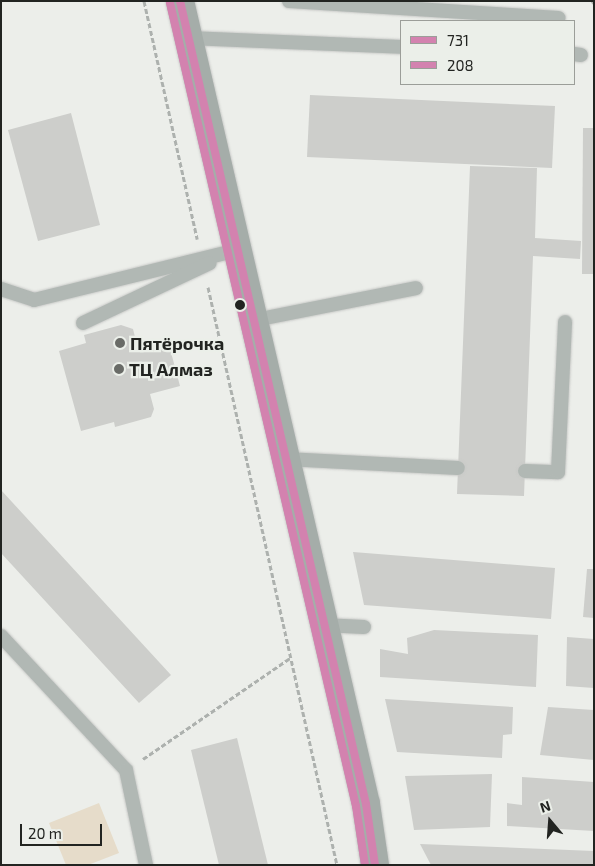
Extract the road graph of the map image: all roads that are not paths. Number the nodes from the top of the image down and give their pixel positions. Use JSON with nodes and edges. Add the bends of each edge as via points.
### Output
{"nodes":[{"id":1,"x":180,"y":1,"type":"edge"},
{"id":2,"x":290,"y":1,"type":"edge"},
{"id":3,"x":558,"y":18,"type":"dead end"},
{"id":4,"x":189,"y":38,"type":"junction"},
{"id":5,"x":400,"y":47,"type":"edge"},
{"id":6,"x":238,"y":250,"type":"junction"},
{"id":7,"x":202,"y":263,"type":"junction"},
{"id":8,"x":416,"y":288,"type":"dead end"},
{"id":9,"x":1,"y":289,"type":"edge"},
{"id":10,"x":255,"y":320,"type":"junction"},
{"id":11,"x":565,"y":322,"type":"dead end"},
{"id":12,"x":83,"y":323,"type":"dead end"},
{"id":13,"x":286,"y":459,"type":"junction"},
{"id":14,"x":458,"y":468,"type":"dead end"},
{"id":15,"x":525,"y":471,"type":"dead end"},
{"id":16,"x":323,"y":625,"type":"junction"},
{"id":17,"x":364,"y":627,"type":"dead end"},
{"id":18,"x":1,"y":636,"type":"edge"},
{"id":19,"x":146,"y":865,"type":"edge"},
{"id":20,"x":375,"y":865,"type":"edge"}],
"edges":[{"from":1,"to":4,"type":"street"},
{"from":2,"to":3,"type":"lane"},
{"from":4,"to":5,"type":"lane"},
{"from":4,"to":6,"type":"street"},
{"from":6,"to":7,"type":"lane"},
{"from":6,"to":10,"type":"street"},
{"from":7,"to":9,"type":"lane","via":[[34,300]]},
{"from":7,"to":12,"type":"lane"},
{"from":8,"to":10,"type":"lane"},
{"from":10,"to":13,"type":"street"},
{"from":11,"to":15,"type":"lane","via":[[558,472]]},
{"from":13,"to":14,"type":"lane"},
{"from":13,"to":16,"type":"street"},
{"from":16,"to":17,"type":"lane"},
{"from":16,"to":20,"type":"street","via":[[366,804]]},
{"from":18,"to":19,"type":"lane","via":[[126,770]]}]}
